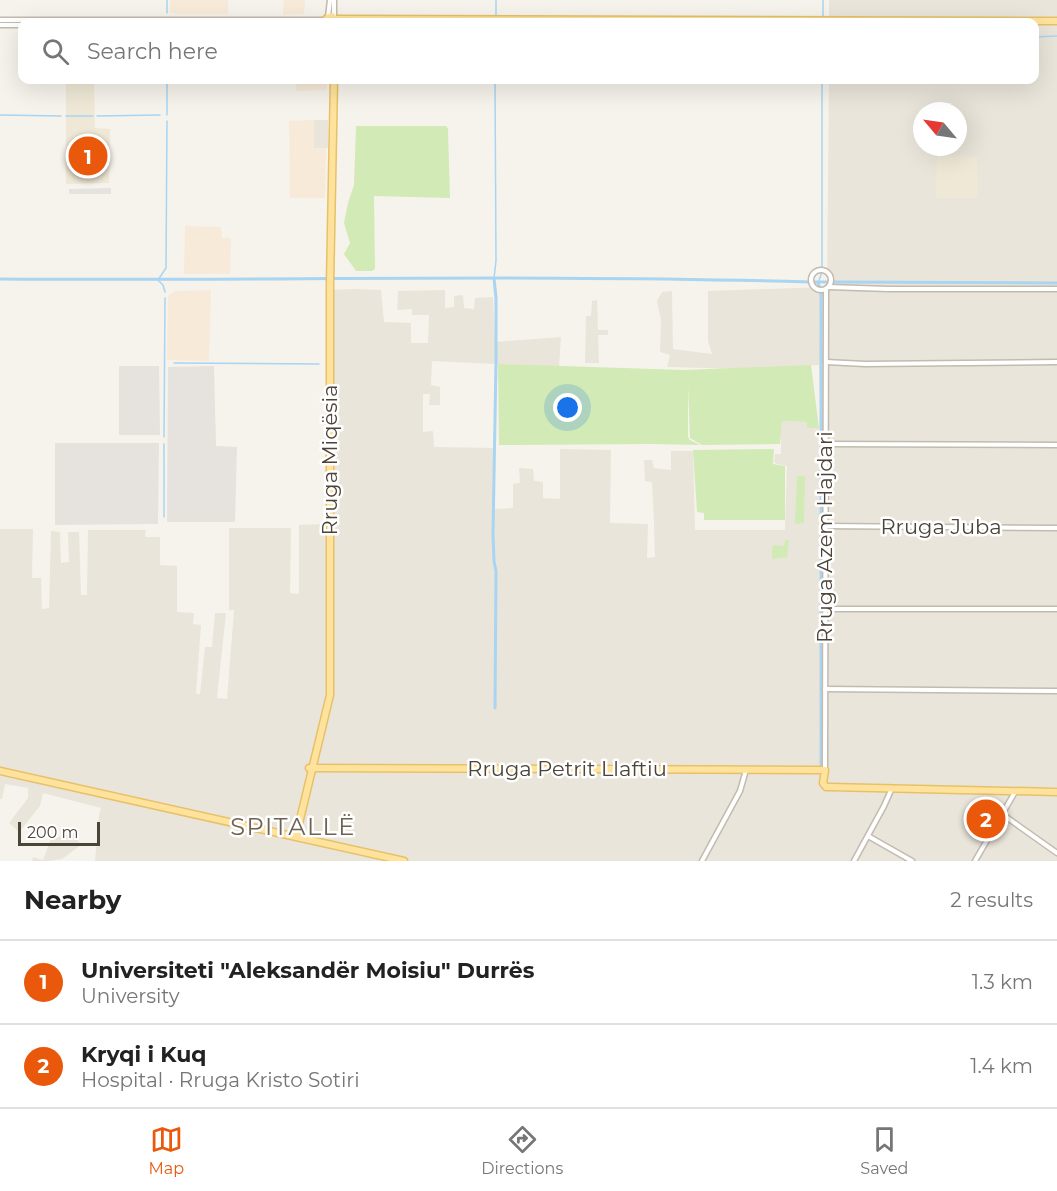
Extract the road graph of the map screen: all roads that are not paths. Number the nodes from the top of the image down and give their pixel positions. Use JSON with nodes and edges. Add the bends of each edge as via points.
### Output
{"nodes":[{"id":1,"x":332,"y":0,"type":"edge"},
{"id":2,"x":331,"y":18,"type":"edge"},
{"id":3,"x":0,"y":20,"type":"edge"},
{"id":4,"x":18,"y":20,"type":"edge"},
{"id":5,"x":1039,"y":23,"type":"edge"},
{"id":6,"x":1057,"y":23,"type":"edge"},
{"id":7,"x":0,"y":25,"type":"edge"},
{"id":8,"x":18,"y":25,"type":"edge"},
{"id":9,"x":1039,"y":25,"type":"edge"},
{"id":10,"x":332,"y":84,"type":"edge"},
{"id":11,"x":827,"y":288,"type":"junction"},
{"id":12,"x":1057,"y":289,"type":"edge"},
{"id":13,"x":826,"y":362,"type":"junction"},
{"id":14,"x":1057,"y":362,"type":"edge"},
{"id":15,"x":826,"y":444,"type":"junction"},
{"id":16,"x":1057,"y":445,"type":"edge"},
{"id":17,"x":825,"y":526,"type":"junction"},
{"id":18,"x":1057,"y":528,"type":"edge"},
{"id":19,"x":826,"y":609,"type":"junction"},
{"id":20,"x":1057,"y":609,"type":"edge"},
{"id":21,"x":825,"y":689,"type":"junction"},
{"id":22,"x":1057,"y":691,"type":"edge"},
{"id":23,"x":311,"y":768,"type":"junction"},
{"id":24,"x":746,"y":769,"type":"junction"},
{"id":25,"x":825,"y":770,"type":"junction"},
{"id":26,"x":0,"y":771,"type":"edge"},
{"id":27,"x":892,"y":788,"type":"junction"},
{"id":28,"x":1057,"y":790,"type":"edge"},
{"id":29,"x":1017,"y":791,"type":"junction"},
{"id":30,"x":1002,"y":814,"type":"junction"},
{"id":31,"x":295,"y":836,"type":"junction"},
{"id":32,"x":868,"y":836,"type":"junction"},
{"id":33,"x":1057,"y":853,"type":"edge"},
{"id":34,"x":404,"y":861,"type":"edge"},
{"id":35,"x":702,"y":861,"type":"edge"},
{"id":36,"x":854,"y":861,"type":"edge"},
{"id":37,"x":912,"y":861,"type":"edge"},
{"id":38,"x":975,"y":861,"type":"edge"}],
"edges":[{"from":1,"to":2,"type":"street"},
{"from":3,"to":4,"type":"street"},
{"from":5,"to":6,"type":"main road"},
{"from":6,"to":9,"type":"main road"},
{"from":7,"to":8,"type":"street"},
{"from":10,"to":23,"type":"main road","name":"Rruga Miqësia","via":[[327,685]]},
{"from":11,"to":11,"type":"street","name":"Rruga Azem Hajdari","via":[[829,273],[815,272],[813,285],[820,290]]},
{"from":11,"to":12,"type":"street"},
{"from":11,"to":13,"type":"street","name":"Rruga Azem Hajdari"},
{"from":13,"to":14,"type":"street"},
{"from":13,"to":15,"type":"street","name":"Rruga Azem Hajdari"},
{"from":15,"to":16,"type":"street"},
{"from":15,"to":17,"type":"street","name":"Rruga Azem Hajdari"},
{"from":17,"to":18,"type":"street","name":"Rruga Juba"},
{"from":17,"to":19,"type":"street","name":"Rruga Azem Hajdari"},
{"from":19,"to":20,"type":"street"},
{"from":19,"to":21,"type":"street","name":"Rruga Azem Hajdari"},
{"from":21,"to":22,"type":"street"},
{"from":21,"to":25,"type":"street","name":"Rruga Azem Hajdari"},
{"from":23,"to":24,"type":"main road","name":"Rruga Petrit Llaftiu"},
{"from":23,"to":31,"type":"main road","name":"Rruga Miqësia"},
{"from":24,"to":25,"type":"main road","name":"Rruga Petrit Llaftiu"},
{"from":24,"to":35,"type":"street","via":[[740,792]]},
{"from":25,"to":27,"type":"main road","name":"Rruga Azem Hajdari","via":[[824,785],[829,787]]},
{"from":26,"to":31,"type":"main road"},
{"from":27,"to":29,"type":"main road"},
{"from":27,"to":32,"type":"street"},
{"from":28,"to":29,"type":"main road"},
{"from":29,"to":30,"type":"street"},
{"from":30,"to":33,"type":"street"},
{"from":30,"to":38,"type":"street"},
{"from":31,"to":34,"type":"main road"},
{"from":32,"to":36,"type":"street"},
{"from":32,"to":37,"type":"street"}]}
